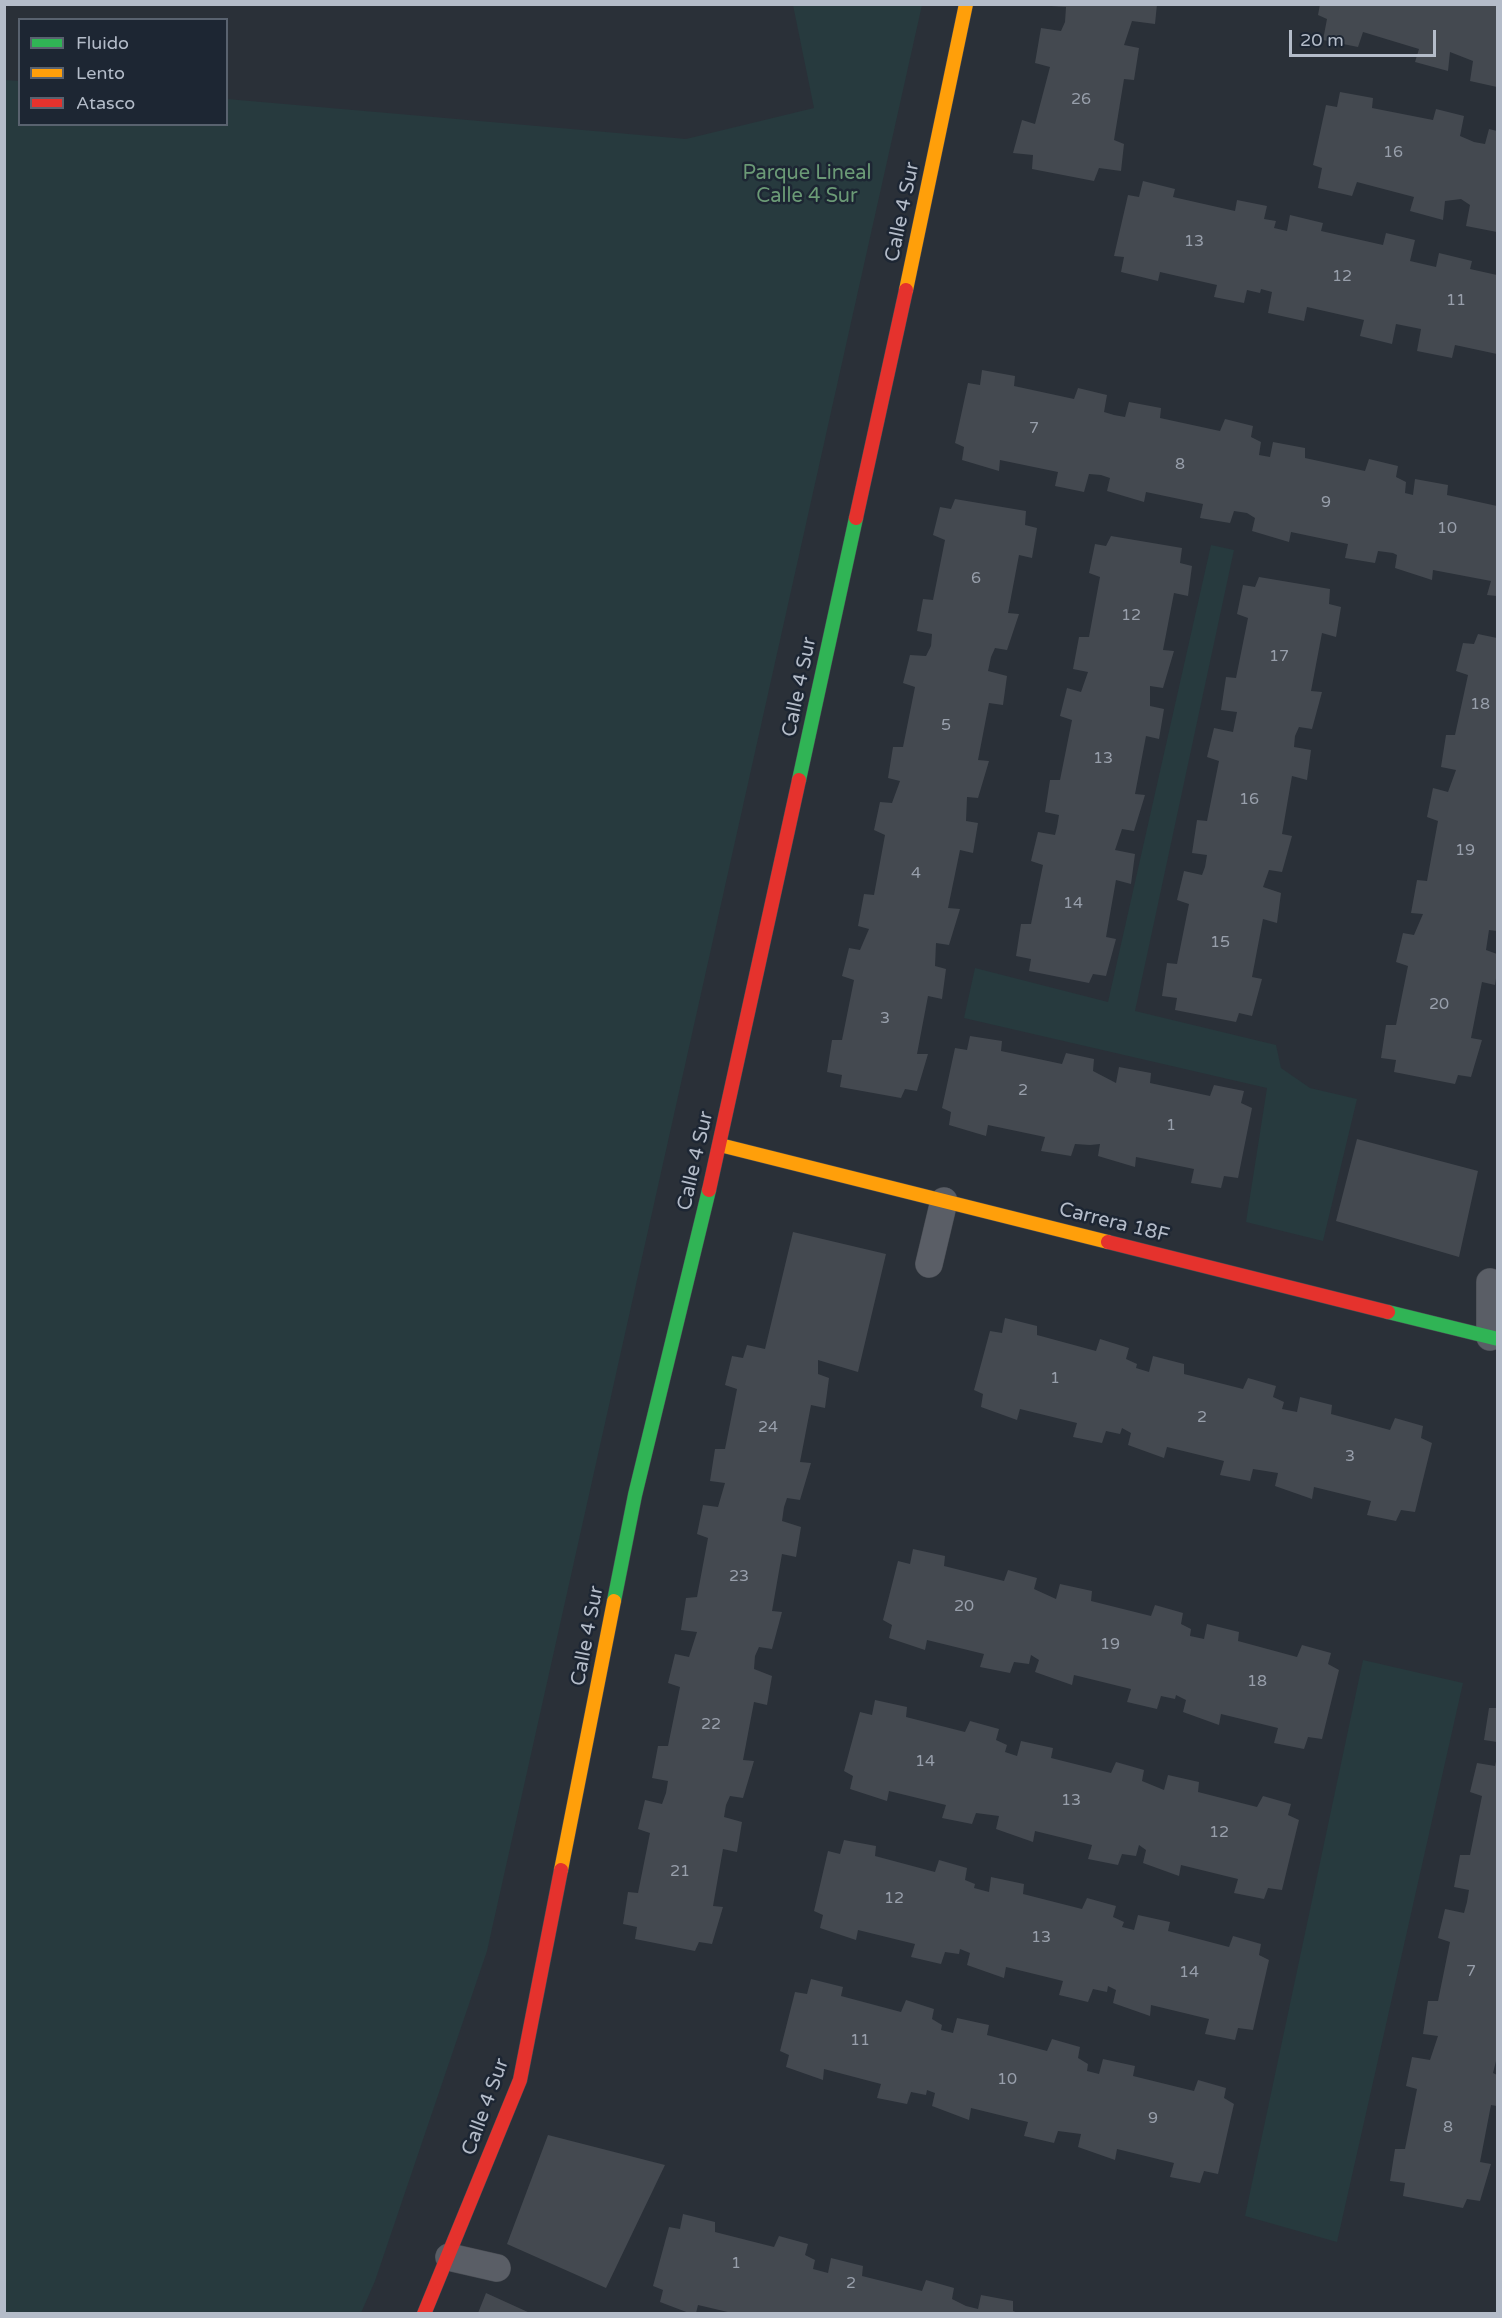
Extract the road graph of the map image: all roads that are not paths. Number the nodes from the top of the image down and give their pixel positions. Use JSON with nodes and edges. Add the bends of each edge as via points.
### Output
{"nodes":[{"id":1,"x":966,"y":4,"type":"edge"},
{"id":2,"x":720,"y":1145,"type":"junction"},
{"id":3,"x":944,"y":1201,"type":"junction"},
{"id":4,"x":929,"y":1264,"type":"dead end"},
{"id":5,"x":1490,"y":1282,"type":"dead end"},
{"id":6,"x":1494,"y":1338,"type":"edge"},
{"id":7,"x":449,"y":2257,"type":"junction"},
{"id":8,"x":497,"y":2268,"type":"dead end"},
{"id":9,"x":424,"y":2313,"type":"edge"}],
"edges":[{"from":1,"to":2,"type":"main road","name":"Calle 4 Sur"},
{"from":2,"to":3,"type":"main road","name":"Carrera 18F"},
{"from":2,"to":7,"type":"main road","name":"Calle 4 Sur","via":[[635,1495],[520,2080]]},
{"from":3,"to":4,"type":"lane"},
{"from":3,"to":6,"type":"main road","name":"Carrera 18F"},
{"from":5,"to":6,"type":"lane"},
{"from":7,"to":8,"type":"lane"},
{"from":7,"to":9,"type":"main road","name":"Calle 4 Sur"}]}
